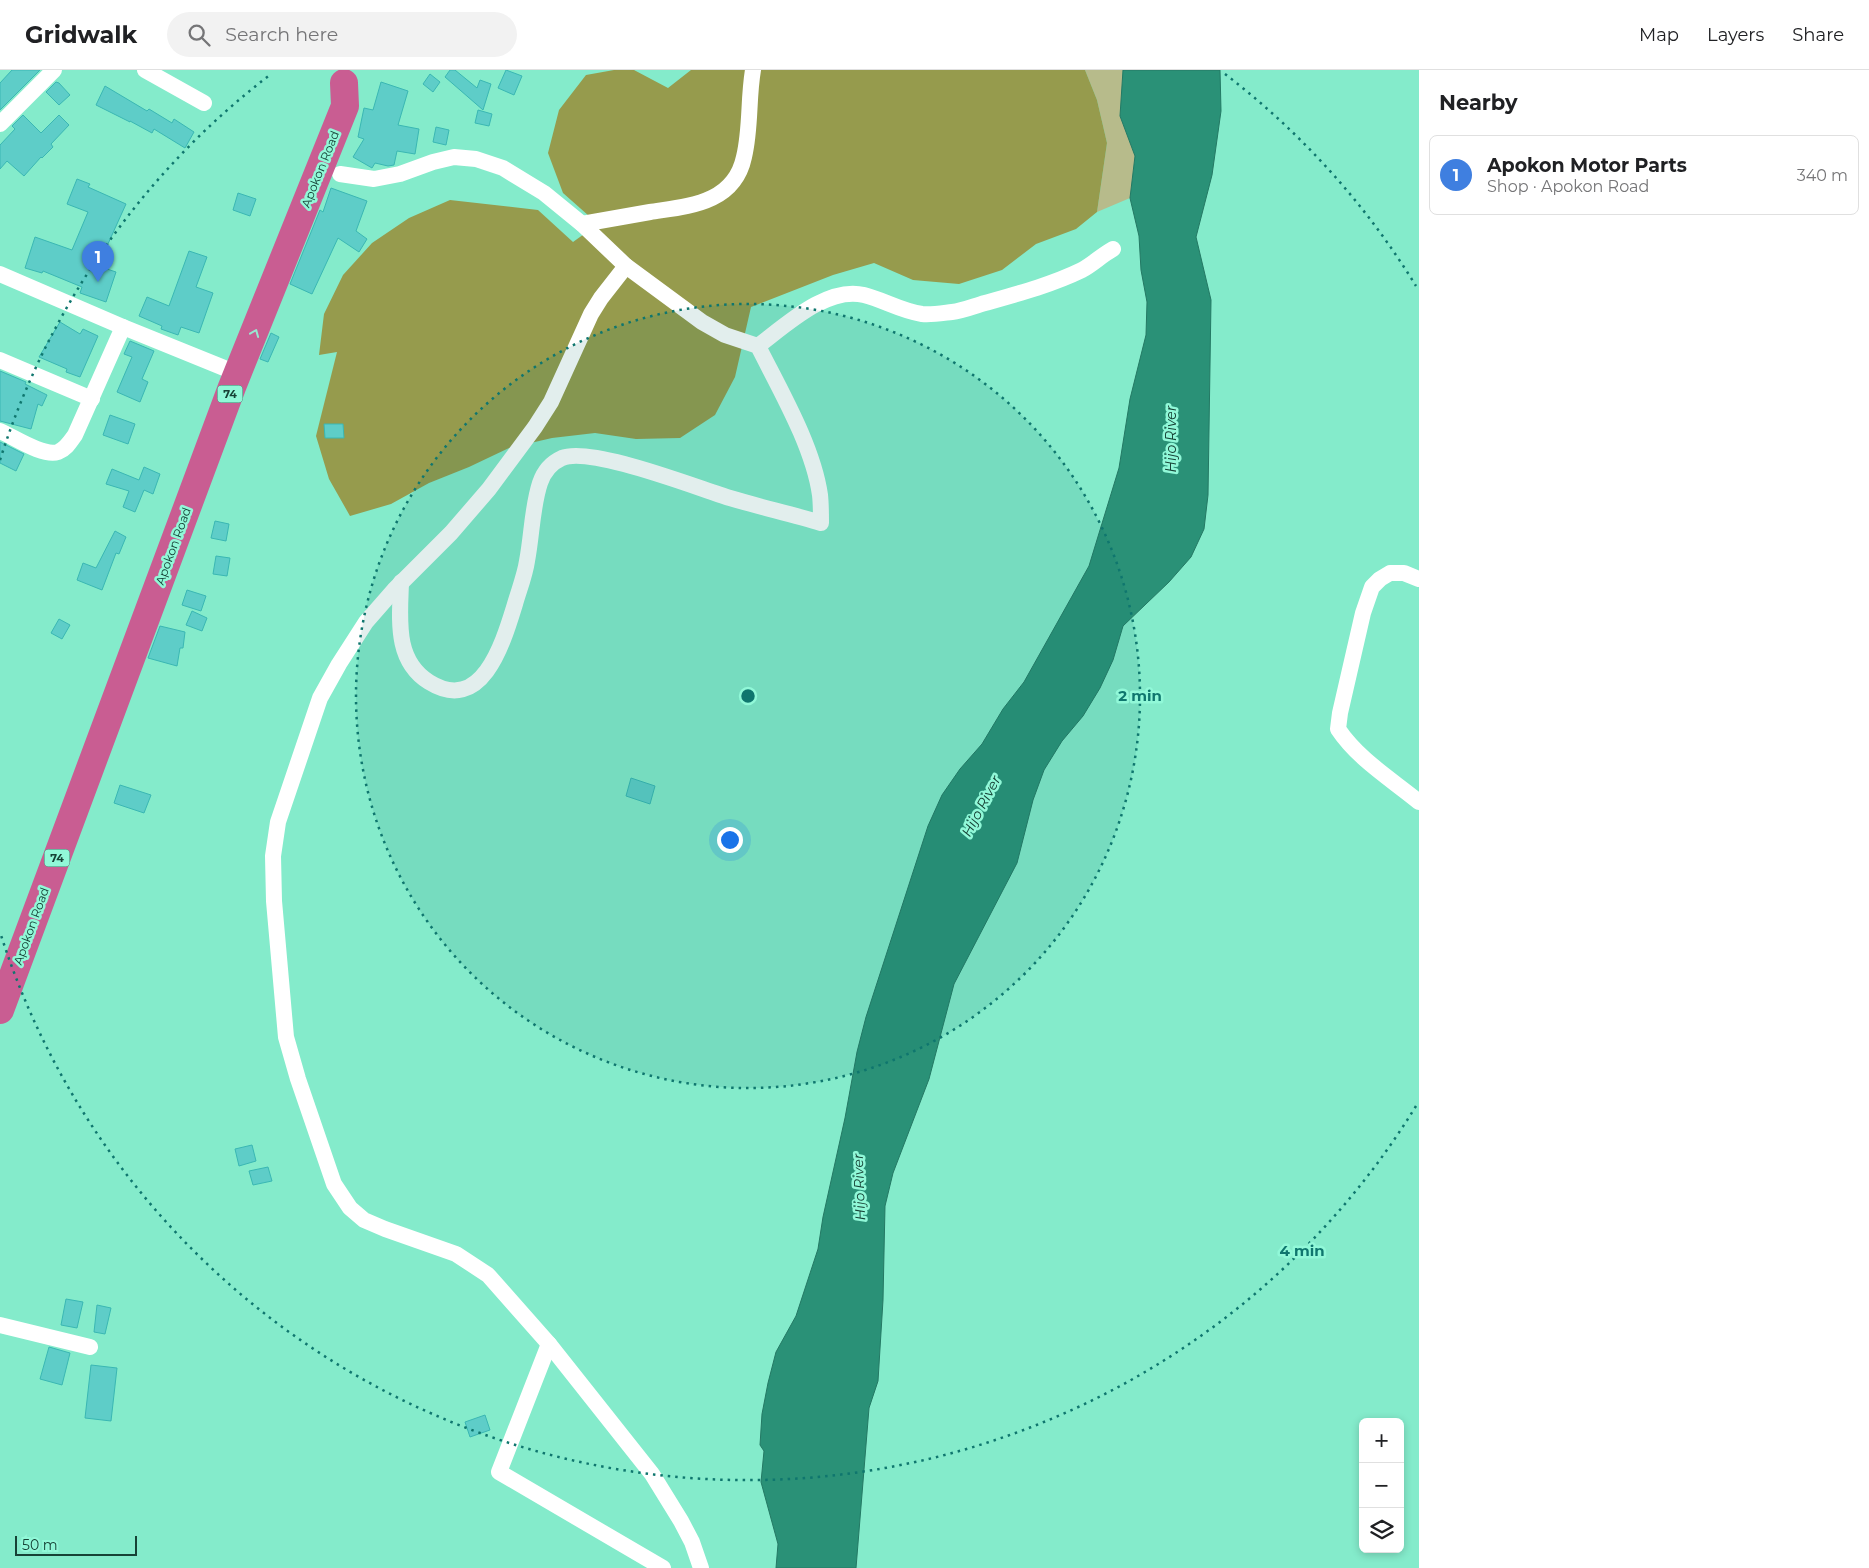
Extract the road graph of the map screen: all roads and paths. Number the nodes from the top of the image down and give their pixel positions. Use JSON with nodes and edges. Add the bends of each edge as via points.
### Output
{"nodes":[{"id":1,"x":54,"y":70,"type":"edge"},
{"id":2,"x":145,"y":70,"type":"edge"},
{"id":3,"x":752,"y":70,"type":"edge"},
{"id":4,"x":347,"y":77,"type":"edge"},
{"id":5,"x":204,"y":103,"type":"dead end"},
{"id":6,"x":0,"y":124,"type":"edge"},
{"id":7,"x":340,"y":174,"type":"dead end"},
{"id":8,"x":582,"y":224,"type":"junction"},
{"id":9,"x":1113,"y":249,"type":"dead end"},
{"id":10,"x":626,"y":266,"type":"junction"},
{"id":11,"x":0,"y":274,"type":"edge"},
{"id":12,"x":123,"y":327,"type":"junction"},
{"id":13,"x":758,"y":346,"type":"junction"},
{"id":14,"x":0,"y":360,"type":"edge"},
{"id":15,"x":230,"y":370,"type":"junction"},
{"id":16,"x":92,"y":398,"type":"junction"},
{"id":17,"x":0,"y":431,"type":"edge"},
{"id":18,"x":1419,"y":579,"type":"edge"},
{"id":19,"x":401,"y":582,"type":"junction"},
{"id":20,"x":1419,"y":802,"type":"edge"},
{"id":21,"x":0,"y":960,"type":"edge"},
{"id":22,"x":0,"y":1010,"type":"edge"},
{"id":23,"x":0,"y":1325,"type":"edge"},
{"id":24,"x":549,"y":1344,"type":"junction"},
{"id":25,"x":90,"y":1347,"type":"dead end"},
{"id":26,"x":663,"y":1568,"type":"edge"},
{"id":27,"x":701,"y":1568,"type":"edge"}],
"edges":[{"from":1,"to":6,"type":"street"},
{"from":2,"to":5,"type":"street"},
{"from":3,"to":8,"type":"street","via":[[744,159],[736,177],[723,192],[699,204]]},
{"from":4,"to":15,"type":"highway","name":"Apokon Road","number":"74","via":[[329,103]]},
{"from":7,"to":8,"type":"street","via":[[374,179],[454,157],[476,159],[503,168],[544,193]]},
{"from":8,"to":10,"type":"street"},
{"from":9,"to":13,"type":"street","via":[[1065,278],[955,312],[923,314],[865,295],[847,293],[802,313]]},
{"from":10,"to":13,"type":"street","via":[[702,322],[725,335]]},
{"from":10,"to":19,"type":"street","via":[[601,298],[551,402],[535,427],[477,504]]},
{"from":11,"to":12,"type":"street"},
{"from":12,"to":15,"type":"street"},
{"from":12,"to":16,"type":"street"},
{"from":13,"to":19,"type":"street","via":[[786,402],[814,472],[820,496],[821,523],[602,458],[564,457],[546,470],[541,481],[527,563],[506,633],[489,670],[478,682],[453,692],[436,686],[410,666],[400,624]]},
{"from":14,"to":16,"type":"street"},
{"from":15,"to":21,"type":"highway","name":"Apokon Road","number":"74"},
{"from":15,"to":22,"type":"highway","name":"Apokon Road","number":"74","via":[[206,456]]},
{"from":16,"to":17,"type":"street","via":[[75,435],[68,446],[58,452],[47,453]]},
{"from":18,"to":20,"type":"street","via":[[1404,573],[1390,573],[1372,587],[1363,613],[1338,729],[1359,753]]},
{"from":19,"to":24,"type":"street","via":[[366,622],[320,698],[278,822],[273,856],[274,902],[286,1037],[334,1184],[350,1208],[364,1220],[456,1254],[488,1275]]},
{"from":23,"to":25,"type":"street"},
{"from":24,"to":26,"type":"street","via":[[499,1472]]},
{"from":24,"to":27,"type":"street","via":[[652,1474],[681,1520]]}]}
